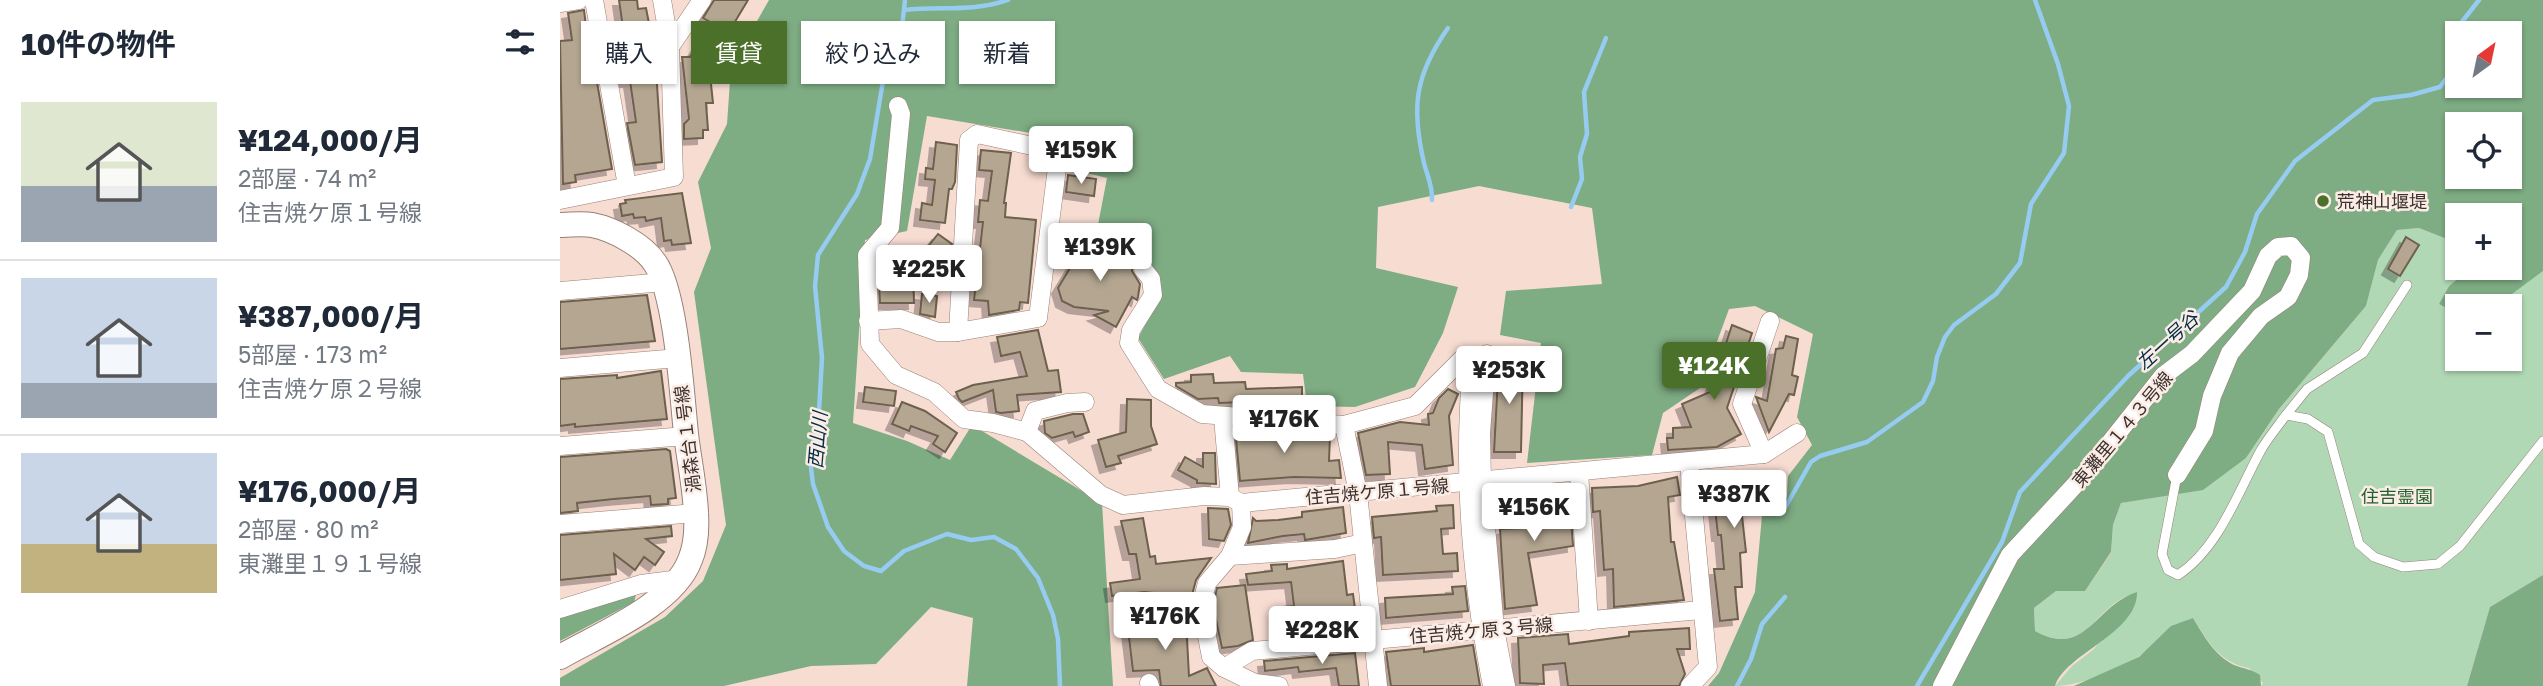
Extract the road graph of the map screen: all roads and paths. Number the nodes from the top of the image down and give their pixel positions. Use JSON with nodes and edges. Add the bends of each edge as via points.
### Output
{"nodes":[{"id":1,"x":579,"y":0,"type":"edge"},
{"id":2,"x":594,"y":0,"type":"edge"},
{"id":3,"x":662,"y":0,"type":"edge"},
{"id":4,"x":702,"y":0,"type":"edge"},
{"id":5,"x":560,"y":3,"type":"edge"},
{"id":6,"x":666,"y":21,"type":"edge"},
{"id":7,"x":677,"y":37,"type":"edge"},
{"id":8,"x":671,"y":84,"type":"edge"},
{"id":9,"x":898,"y":106,"type":"dead end"},
{"id":10,"x":626,"y":186,"type":"junction"},
{"id":11,"x":560,"y":200,"type":"edge"},
{"id":12,"x":560,"y":225,"type":"edge"},
{"id":13,"x":1143,"y":269,"type":"dead end"},
{"id":14,"x":664,"y":282,"type":"junction"},
{"id":15,"x":2407,"y":285,"type":"dead end"},
{"id":16,"x":560,"y":291,"type":"edge"},
{"id":17,"x":868,"y":321,"type":"junction"},
{"id":18,"x":1770,"y":321,"type":"dead end"},
{"id":19,"x":958,"y":332,"type":"junction"},
{"id":20,"x":1487,"y":354,"type":"dead end"},
{"id":21,"x":678,"y":358,"type":"junction"},
{"id":22,"x":560,"y":368,"type":"edge"},
{"id":23,"x":1085,"y":402,"type":"dead end"},
{"id":24,"x":2286,"y":415,"type":"junction"},
{"id":25,"x":1223,"y":418,"type":"junction"},
{"id":26,"x":1345,"y":425,"type":"junction"},
{"id":27,"x":1027,"y":432,"type":"junction"},
{"id":28,"x":1797,"y":433,"type":"dead end"},
{"id":29,"x":687,"y":436,"type":"junction"},
{"id":30,"x":2543,"y":441,"type":"edge"},
{"id":31,"x":560,"y":446,"type":"edge"},
{"id":32,"x":1764,"y":454,"type":"junction"},
{"id":33,"x":1689,"y":462,"type":"junction"},
{"id":34,"x":1579,"y":472,"type":"junction"},
{"id":35,"x":2177,"y":475,"type":"joint"},
{"id":36,"x":1474,"y":482,"type":"junction"},
{"id":37,"x":1358,"y":493,"type":"junction"},
{"id":38,"x":1235,"y":500,"type":"junction"},
{"id":39,"x":696,"y":513,"type":"junction"},
{"id":40,"x":560,"y":524,"type":"edge"},
{"id":41,"x":1363,"y":543,"type":"junction"},
{"id":42,"x":1230,"y":556,"type":"junction"},
{"id":43,"x":680,"y":579,"type":"junction"},
{"id":44,"x":1201,"y":606,"type":"junction"},
{"id":45,"x":1133,"y":608,"type":"dead end"},
{"id":46,"x":560,"y":609,"type":"edge"},
{"id":47,"x":1702,"y":610,"type":"junction"},
{"id":48,"x":1589,"y":621,"type":"junction"},
{"id":49,"x":1488,"y":630,"type":"junction"},
{"id":50,"x":1372,"y":640,"type":"junction"},
{"id":51,"x":560,"y":657,"type":"edge"},
{"id":52,"x":1224,"y":668,"type":"junction"},
{"id":53,"x":1254,"y":685,"type":"edge"},
{"id":54,"x":1279,"y":686,"type":"edge"},
{"id":55,"x":1378,"y":686,"type":"edge"},
{"id":56,"x":1492,"y":686,"type":"edge"},
{"id":57,"x":1506,"y":686,"type":"edge"},
{"id":58,"x":1690,"y":686,"type":"edge"},
{"id":59,"x":1942,"y":686,"type":"edge"}],
"edges":[{"from":1,"to":5,"type":"street"},
{"from":2,"to":10,"type":"street"},
{"from":3,"to":6,"type":"street"},
{"from":4,"to":7,"type":"street"},
{"from":8,"to":10,"type":"street","via":[[674,177]]},
{"from":9,"to":17,"type":"street","via":[[901,114],[890,228],[867,255]]},
{"from":10,"to":11,"type":"street"},
{"from":12,"to":14,"type":"street","name":"渦森台１号線","via":[[591,224],[617,235],[654,262]]},
{"from":13,"to":25,"type":"street","via":[[1151,279],[1153,295],[1131,330],[1129,343],[1158,389],[1185,408]]},
{"from":14,"to":16,"type":"street"},
{"from":14,"to":21,"type":"street","name":"渦森台１号線"},
{"from":15,"to":24,"type":"lane","via":[[2363,353],[2307,389]]},
{"from":17,"to":19,"type":"street","via":[[901,319],[938,332]]},
{"from":17,"to":27,"type":"street","via":[[870,344],[896,375],[934,392],[964,419]]},
{"from":18,"to":32,"type":"street","via":[[1742,404]]},
{"from":19,"to":19,"type":"street","via":[[969,141],[977,134],[1051,150],[1058,160],[1038,318]]},
{"from":20,"to":36,"type":"street"},
{"from":21,"to":22,"type":"street"},
{"from":21,"to":29,"type":"street","name":"渦森台１号線"},
{"from":23,"to":27,"type":"street","via":[[1035,411]]},
{"from":24,"to":30,"type":"lane","via":[[2308,419],[2328,432],[2359,544],[2374,558],[2403,568],[2438,564],[2460,546]]},
{"from":24,"to":35,"type":"lane","via":[[2262,447],[2229,512],[2195,564],[2178,575],[2168,570],[2162,554]]},
{"from":25,"to":26,"type":"street"},
{"from":25,"to":38,"type":"street"},
{"from":26,"to":36,"type":"street","via":[[1415,407],[1462,359],[1472,364],[1466,429]]},
{"from":26,"to":37,"type":"street"},
{"from":27,"to":38,"type":"street","name":"住吉焼ケ原１号線","via":[[1101,495],[1123,505],[1203,496]]},
{"from":28,"to":32,"type":"street","name":"住吉焼ケ原１号線"},
{"from":29,"to":31,"type":"street"},
{"from":29,"to":39,"type":"street","name":"渦森台１号線"},
{"from":32,"to":33,"type":"street","name":"住吉焼ケ原１号線"},
{"from":33,"to":34,"type":"street","name":"住吉焼ケ原１号線"},
{"from":33,"to":47,"type":"street"},
{"from":34,"to":36,"type":"street","name":"住吉焼ケ原１号線"},
{"from":34,"to":48,"type":"street"},
{"from":35,"to":59,"type":"street","name":"東灘里１４３号線","via":[[2204,431],[2212,396],[2230,354],[2261,316],[2288,297],[2299,275],[2301,258],[2291,246],[2278,247],[2268,256],[2252,291],[2192,354],[2163,376],[2086,473],[2010,555]]},
{"from":36,"to":37,"type":"street","name":"住吉焼ケ原１号線"},
{"from":36,"to":49,"type":"street"},
{"from":37,"to":38,"type":"street","name":"住吉焼ケ原１号線"},
{"from":37,"to":41,"type":"street"},
{"from":38,"to":42,"type":"street","via":[[1242,527]]},
{"from":39,"to":40,"type":"street"},
{"from":39,"to":43,"type":"street","name":"渦森台１号線","via":[[696,539]]},
{"from":41,"to":42,"type":"street"},
{"from":41,"to":50,"type":"street"},
{"from":42,"to":44,"type":"street","via":[[1207,583]]},
{"from":43,"to":46,"type":"street","via":[[641,584]]},
{"from":43,"to":51,"type":"street","name":"渦森台１号線","via":[[651,606]]},
{"from":44,"to":45,"type":"street"},
{"from":44,"to":52,"type":"street","via":[[1211,657]]},
{"from":47,"to":48,"type":"street","name":"住吉焼ケ原３号線"},
{"from":47,"to":58,"type":"street","via":[[1708,667]]},
{"from":48,"to":49,"type":"street","name":"住吉焼ケ原３号線"},
{"from":49,"to":50,"type":"street","name":"住吉焼ケ原３号線"},
{"from":49,"to":56,"type":"street"},
{"from":49,"to":57,"type":"street"},
{"from":50,"to":52,"type":"street","name":"住吉焼ケ原３号線","via":[[1252,651]]},
{"from":50,"to":55,"type":"street"},
{"from":52,"to":53,"type":"street"},
{"from":53,"to":54,"type":"street"}]}
